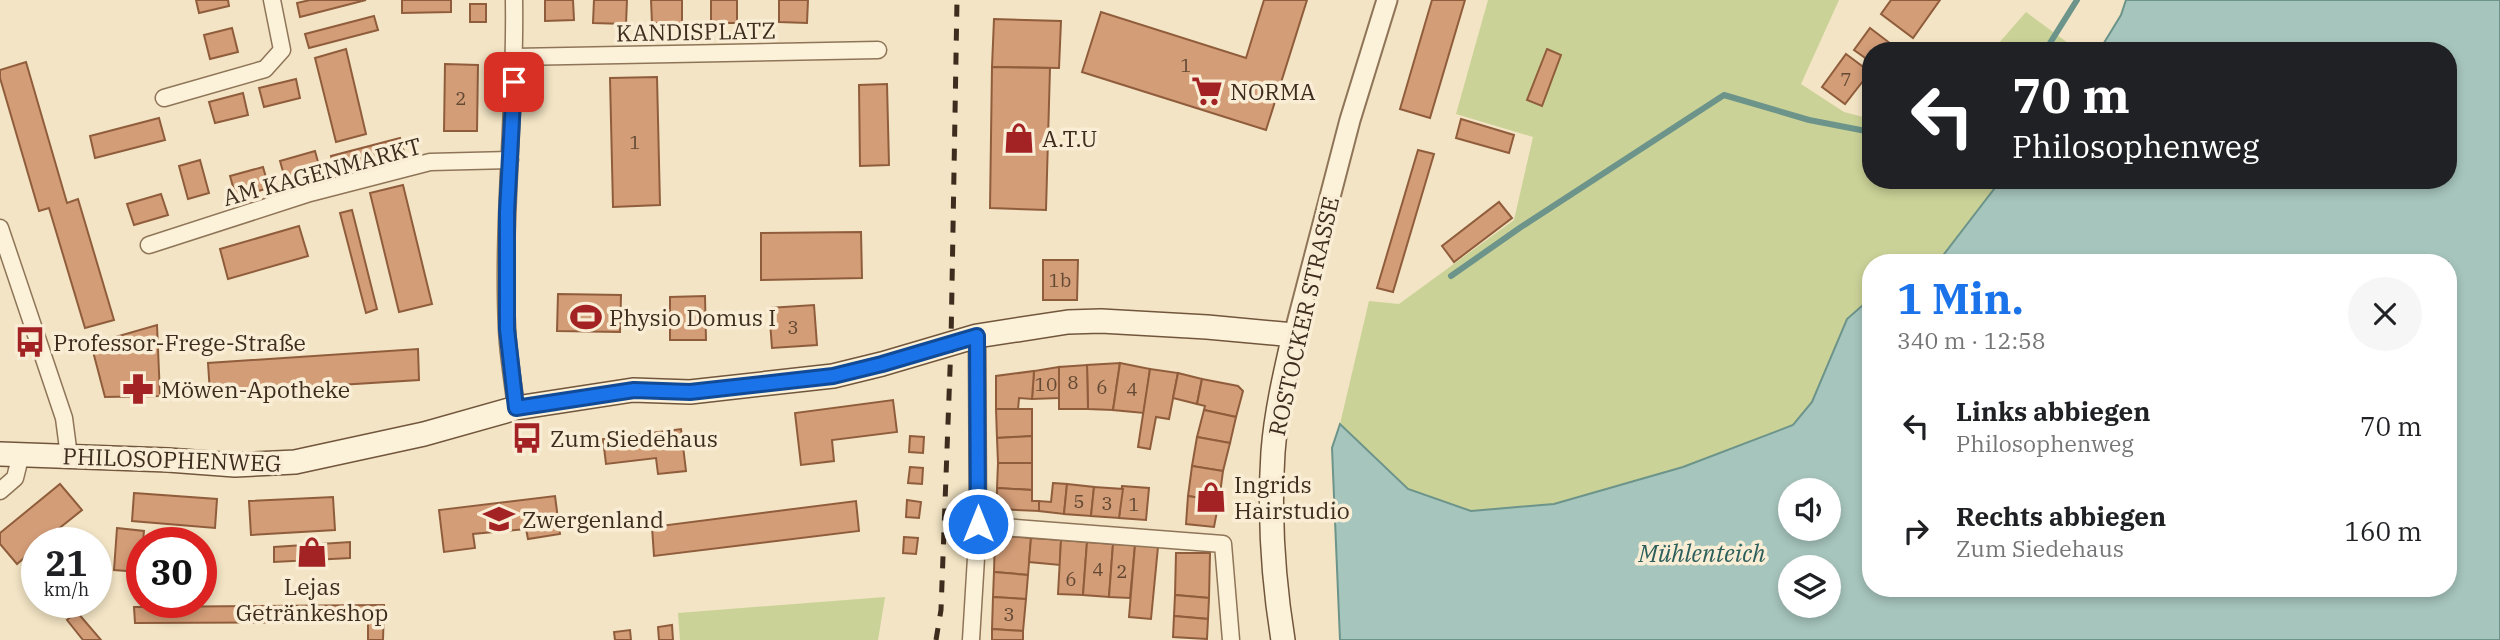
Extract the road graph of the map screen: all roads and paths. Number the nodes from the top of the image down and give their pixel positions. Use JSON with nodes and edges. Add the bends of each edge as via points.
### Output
{"nodes":[{"id":1,"x":272,"y":0,"type":"edge"},
{"id":2,"x":514,"y":0,"type":"edge"},
{"id":3,"x":1387,"y":0,"type":"edge"},
{"id":4,"x":878,"y":50,"type":"dead end"},
{"id":5,"x":515,"y":57,"type":"junction"},
{"id":6,"x":164,"y":98,"type":"dead end"},
{"id":7,"x":510,"y":160,"type":"junction"},
{"id":8,"x":0,"y":228,"type":"edge"},
{"id":9,"x":149,"y":245,"type":"dead end"},
{"id":10,"x":1294,"y":335,"type":"junction"},
{"id":11,"x":977,"y":336,"type":"junction"},
{"id":12,"x":516,"y":408,"type":"junction"},
{"id":13,"x":11,"y":454,"type":"edge"},
{"id":14,"x":69,"y":456,"type":"junction"},
{"id":15,"x":0,"y":491,"type":"edge"},
{"id":16,"x":978,"y":524,"type":"junction"},
{"id":17,"x":971,"y":640,"type":"edge"},
{"id":18,"x":1231,"y":640,"type":"edge"},
{"id":19,"x":1283,"y":640,"type":"edge"}],
"edges":[{"from":1,"to":6,"type":"street","via":[[282,50],[265,69]]},
{"from":2,"to":5,"type":"street"},
{"from":3,"to":10,"type":"street","name":"ROSTOCKER STRASSE","via":[[1347,131]]},
{"from":4,"to":5,"type":"street","name":"KANDISPLATZ"},
{"from":5,"to":7,"type":"street"},
{"from":7,"to":9,"type":"street","name":"AM KAGENMARKT","via":[[430,162],[310,193]]},
{"from":7,"to":12,"type":"street","via":[[507,329]]},
{"from":8,"to":14,"type":"street","via":[[64,418]]},
{"from":10,"to":11,"type":"main road","name":"PHILOSOPHENWEG","via":[[1101,321]]},
{"from":10,"to":19,"type":"main road","name":"ROSTOCKER STRASSE","via":[[1277,421],[1271,503]]},
{"from":11,"to":12,"type":"main road","name":"PHILOSOPHENWEG","via":[[833,376],[690,392],[634,390]]},
{"from":11,"to":16,"type":"street"},
{"from":12,"to":14,"type":"main road","name":"PHILOSOPHENWEG","via":[[295,462],[235,466]]},
{"from":13,"to":14,"type":"main road","name":"PHILOSOPHENWEG"},
{"from":13,"to":15,"type":"street","via":[[15,478]]},
{"from":16,"to":17,"type":"street"},
{"from":16,"to":18,"type":"street","via":[[1223,544]]}]}
